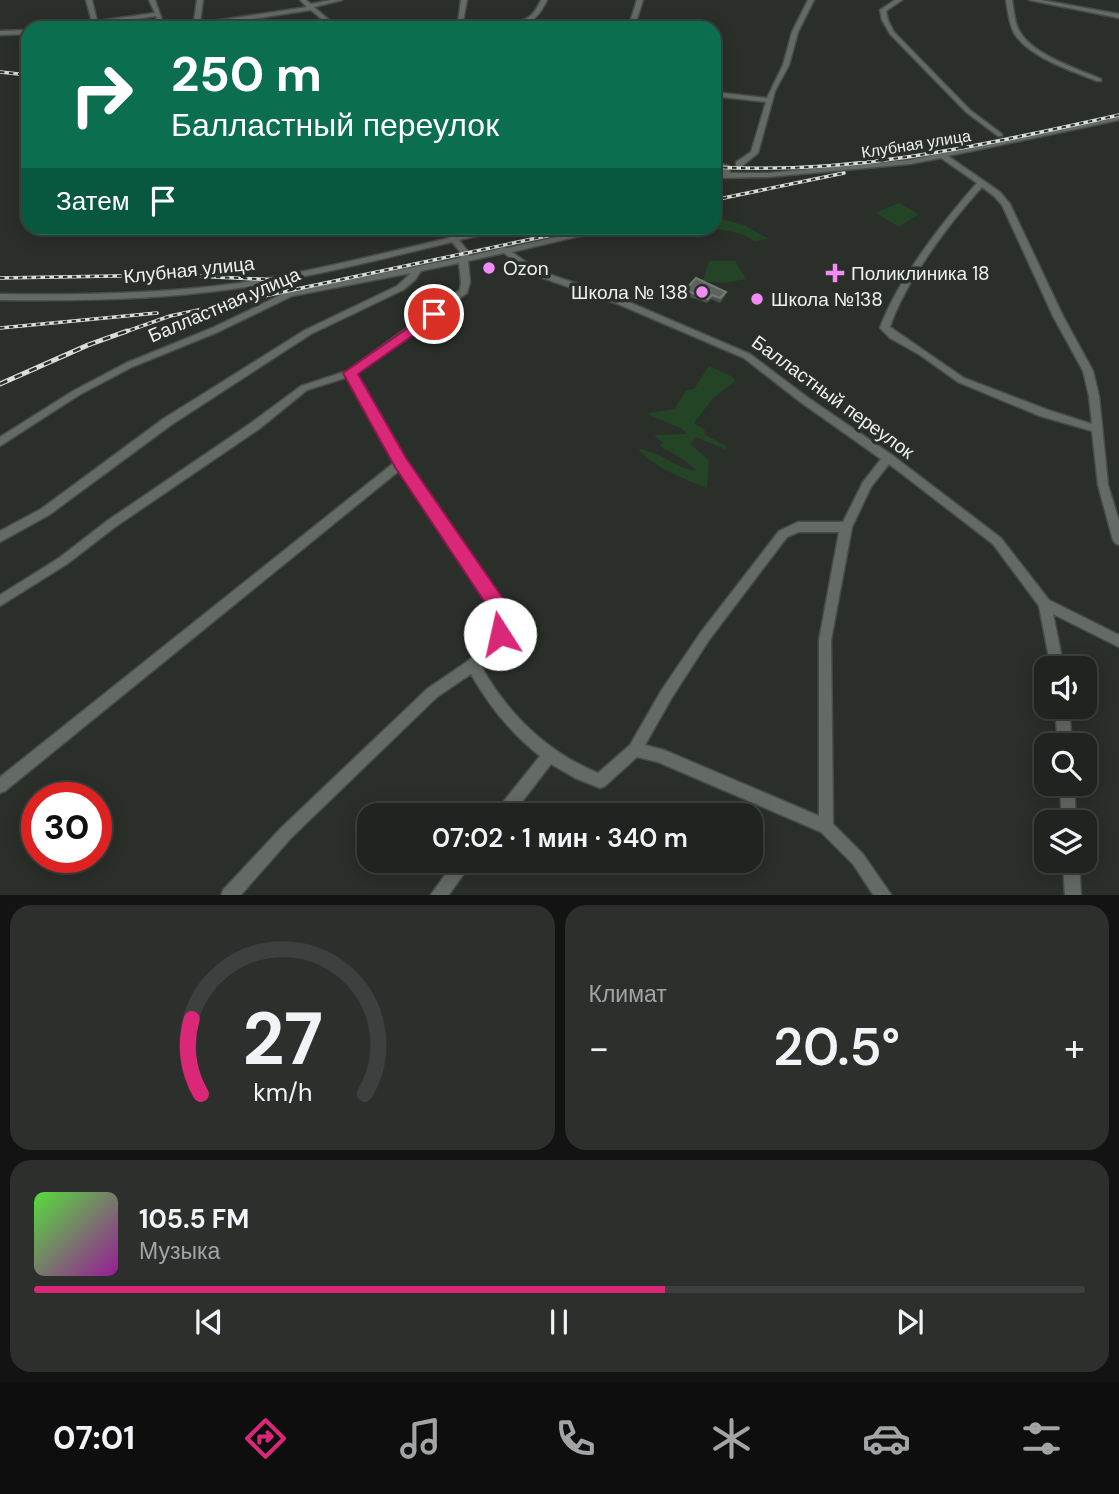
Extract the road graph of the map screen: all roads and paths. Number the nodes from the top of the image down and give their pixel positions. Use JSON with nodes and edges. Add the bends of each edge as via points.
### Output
{"nodes":[{"id":1,"x":89,"y":0,"type":"edge"},
{"id":2,"x":152,"y":0,"type":"edge"},
{"id":3,"x":200,"y":0,"type":"edge"},
{"id":4,"x":303,"y":0,"type":"edge"},
{"id":5,"x":339,"y":0,"type":"edge"},
{"id":6,"x":464,"y":0,"type":"edge"},
{"id":7,"x":544,"y":0,"type":"edge"},
{"id":8,"x":640,"y":0,"type":"edge"},
{"id":9,"x":811,"y":0,"type":"edge"},
{"id":10,"x":899,"y":0,"type":"edge"},
{"id":11,"x":1009,"y":0,"type":"edge"},
{"id":12,"x":1032,"y":0,"type":"edge"},
{"id":13,"x":310,"y":7,"type":"junction"},
{"id":14,"x":158,"y":14,"type":"junction"},
{"id":15,"x":1119,"y":16,"type":"edge"},
{"id":16,"x":94,"y":21,"type":"edge"},
{"id":17,"x":109,"y":21,"type":"edge"},
{"id":18,"x":160,"y":21,"type":"edge"},
{"id":19,"x":198,"y":21,"type":"edge"},
{"id":20,"x":245,"y":21,"type":"edge"},
{"id":21,"x":327,"y":21,"type":"edge"},
{"id":22,"x":460,"y":21,"type":"edge"},
{"id":23,"x":529,"y":21,"type":"edge"},
{"id":24,"x":633,"y":21,"type":"edge"},
{"id":25,"x":21,"y":32,"type":"edge"},
{"id":26,"x":0,"y":33,"type":"edge"},
{"id":27,"x":1099,"y":80,"type":"dead end"},
{"id":28,"x":721,"y":95,"type":"edge"},
{"id":29,"x":769,"y":100,"type":"junction"},
{"id":30,"x":1119,"y":118,"type":"edge"},
{"id":31,"x":1000,"y":135,"type":"dead end"},
{"id":32,"x":943,"y":156,"type":"junction"},
{"id":33,"x":739,"y":164,"type":"dead end"},
{"id":34,"x":721,"y":166,"type":"edge"},
{"id":35,"x":721,"y":176,"type":"edge"},
{"id":36,"x":726,"y":176,"type":"junction"},
{"id":37,"x":979,"y":184,"type":"junction"},
{"id":38,"x":453,"y":235,"type":"edge"},
{"id":39,"x":470,"y":235,"type":"edge"},
{"id":40,"x":571,"y":235,"type":"edge"},
{"id":41,"x":456,"y":238,"type":"junction"},
{"id":42,"x":503,"y":249,"type":"junction"},
{"id":43,"x":463,"y":260,"type":"junction"},
{"id":44,"x":418,"y":268,"type":"junction"},
{"id":45,"x":0,"y":297,"type":"edge"},
{"id":46,"x":350,"y":373,"type":"junction"},
{"id":47,"x":1097,"y":429,"type":"junction"},
{"id":48,"x":0,"y":442,"type":"edge"},
{"id":49,"x":888,"y":458,"type":"junction"},
{"id":50,"x":401,"y":463,"type":"junction"},
{"id":51,"x":846,"y":527,"type":"junction"},
{"id":52,"x":0,"y":537,"type":"edge"},
{"id":53,"x":1119,"y":540,"type":"edge"},
{"id":54,"x":0,"y":601,"type":"edge"},
{"id":55,"x":1045,"y":604,"type":"junction"},
{"id":56,"x":1119,"y":641,"type":"edge"},
{"id":57,"x":1055,"y":656,"type":"edge"},
{"id":58,"x":473,"y":665,"type":"junction"},
{"id":59,"x":635,"y":750,"type":"junction"},
{"id":60,"x":550,"y":754,"type":"junction"},
{"id":61,"x":0,"y":786,"type":"edge"},
{"id":62,"x":511,"y":803,"type":"edge"},
{"id":63,"x":826,"y":827,"type":"junction"},
{"id":64,"x":455,"y":873,"type":"edge"},
{"id":65,"x":1072,"y":873,"type":"edge"},
{"id":66,"x":229,"y":895,"type":"edge"},
{"id":67,"x":438,"y":895,"type":"edge"},
{"id":68,"x":884,"y":895,"type":"edge"},
{"id":69,"x":1073,"y":895,"type":"edge"}],
"edges":[{"from":1,"to":16,"type":"street"},
{"from":2,"to":14,"type":"street"},
{"from":3,"to":19,"type":"street"},
{"from":4,"to":13,"type":"street"},
{"from":5,"to":13,"type":"street"},
{"from":6,"to":22,"type":"street"},
{"from":7,"to":23,"type":"street","via":[[540,12]]},
{"from":8,"to":24,"type":"street"},
{"from":9,"to":29,"type":"street"},
{"from":10,"to":31,"type":"street","via":[[883,10],[892,33],[968,111]]},
{"from":11,"to":27,"type":"street","via":[[1023,40]]},
{"from":12,"to":15,"type":"street"},
{"from":13,"to":20,"type":"street"},
{"from":13,"to":21,"type":"street"},
{"from":14,"to":17,"type":"street"},
{"from":14,"to":18,"type":"street"},
{"from":25,"to":26,"type":"street"},
{"from":28,"to":29,"type":"street"},
{"from":29,"to":33,"type":"street","via":[[754,153]]},
{"from":30,"to":32,"type":"street","name":"Клубная улица"},
{"from":32,"to":36,"type":"street","name":"Клубная улица"},
{"from":32,"to":37,"type":"street"},
{"from":34,"to":36,"type":"street"},
{"from":35,"to":36,"type":"street","name":"Клубная улица"},
{"from":37,"to":47,"type":"street","via":[[1006,204],[1088,371]]},
{"from":37,"to":47,"type":"street","via":[[913,275],[886,318],[885,328],[961,380],[1044,414]]},
{"from":38,"to":41,"type":"street"},
{"from":39,"to":41,"type":"street","name":"Клубная улица"},
{"from":40,"to":42,"type":"street","name":"Балластная улица"},
{"from":41,"to":43,"type":"street","via":[[466,254]]},
{"from":41,"to":45,"type":"street","name":"Клубная улица","via":[[271,280],[197,290]]},
{"from":42,"to":43,"type":"street","name":"Балластная улица"},
{"from":42,"to":49,"type":"street","name":"Балластный переулок","via":[[534,272],[621,302],[747,356]]},
{"from":43,"to":44,"type":"street","name":"Балластная улица"},
{"from":43,"to":46,"type":"street","via":[[464,291]]},
{"from":44,"to":48,"type":"street","name":"Балластная улица","via":[[290,294],[129,365]]},
{"from":44,"to":52,"type":"street","via":[[400,288],[308,332],[167,422],[45,512]]},
{"from":46,"to":50,"type":"street"},
{"from":46,"to":54,"type":"street","via":[[304,388]]},
{"from":47,"to":53,"type":"street","via":[[1104,485]]},
{"from":49,"to":51,"type":"street","via":[[867,485]]},
{"from":49,"to":55,"type":"street","name":"Балластный переулок","via":[[997,541]]},
{"from":50,"to":58,"type":"street","via":[[502,616],[494,646]]},
{"from":50,"to":61,"type":"street"},
{"from":51,"to":59,"type":"street","via":[[798,527],[783,534],[705,636]]},
{"from":51,"to":63,"type":"street","via":[[825,639]]},
{"from":55,"to":56,"type":"street"},
{"from":55,"to":57,"type":"street","name":"Балластный переулок"},
{"from":58,"to":60,"type":"street","via":[[496,705]]},
{"from":58,"to":66,"type":"street","via":[[432,693],[286,833]]},
{"from":59,"to":60,"type":"street","via":[[600,781]]},
{"from":59,"to":63,"type":"street","via":[[671,758]]},
{"from":60,"to":62,"type":"street"},
{"from":63,"to":68,"type":"street","via":[[858,859]]},
{"from":64,"to":67,"type":"street"},
{"from":65,"to":69,"type":"street"}]}
